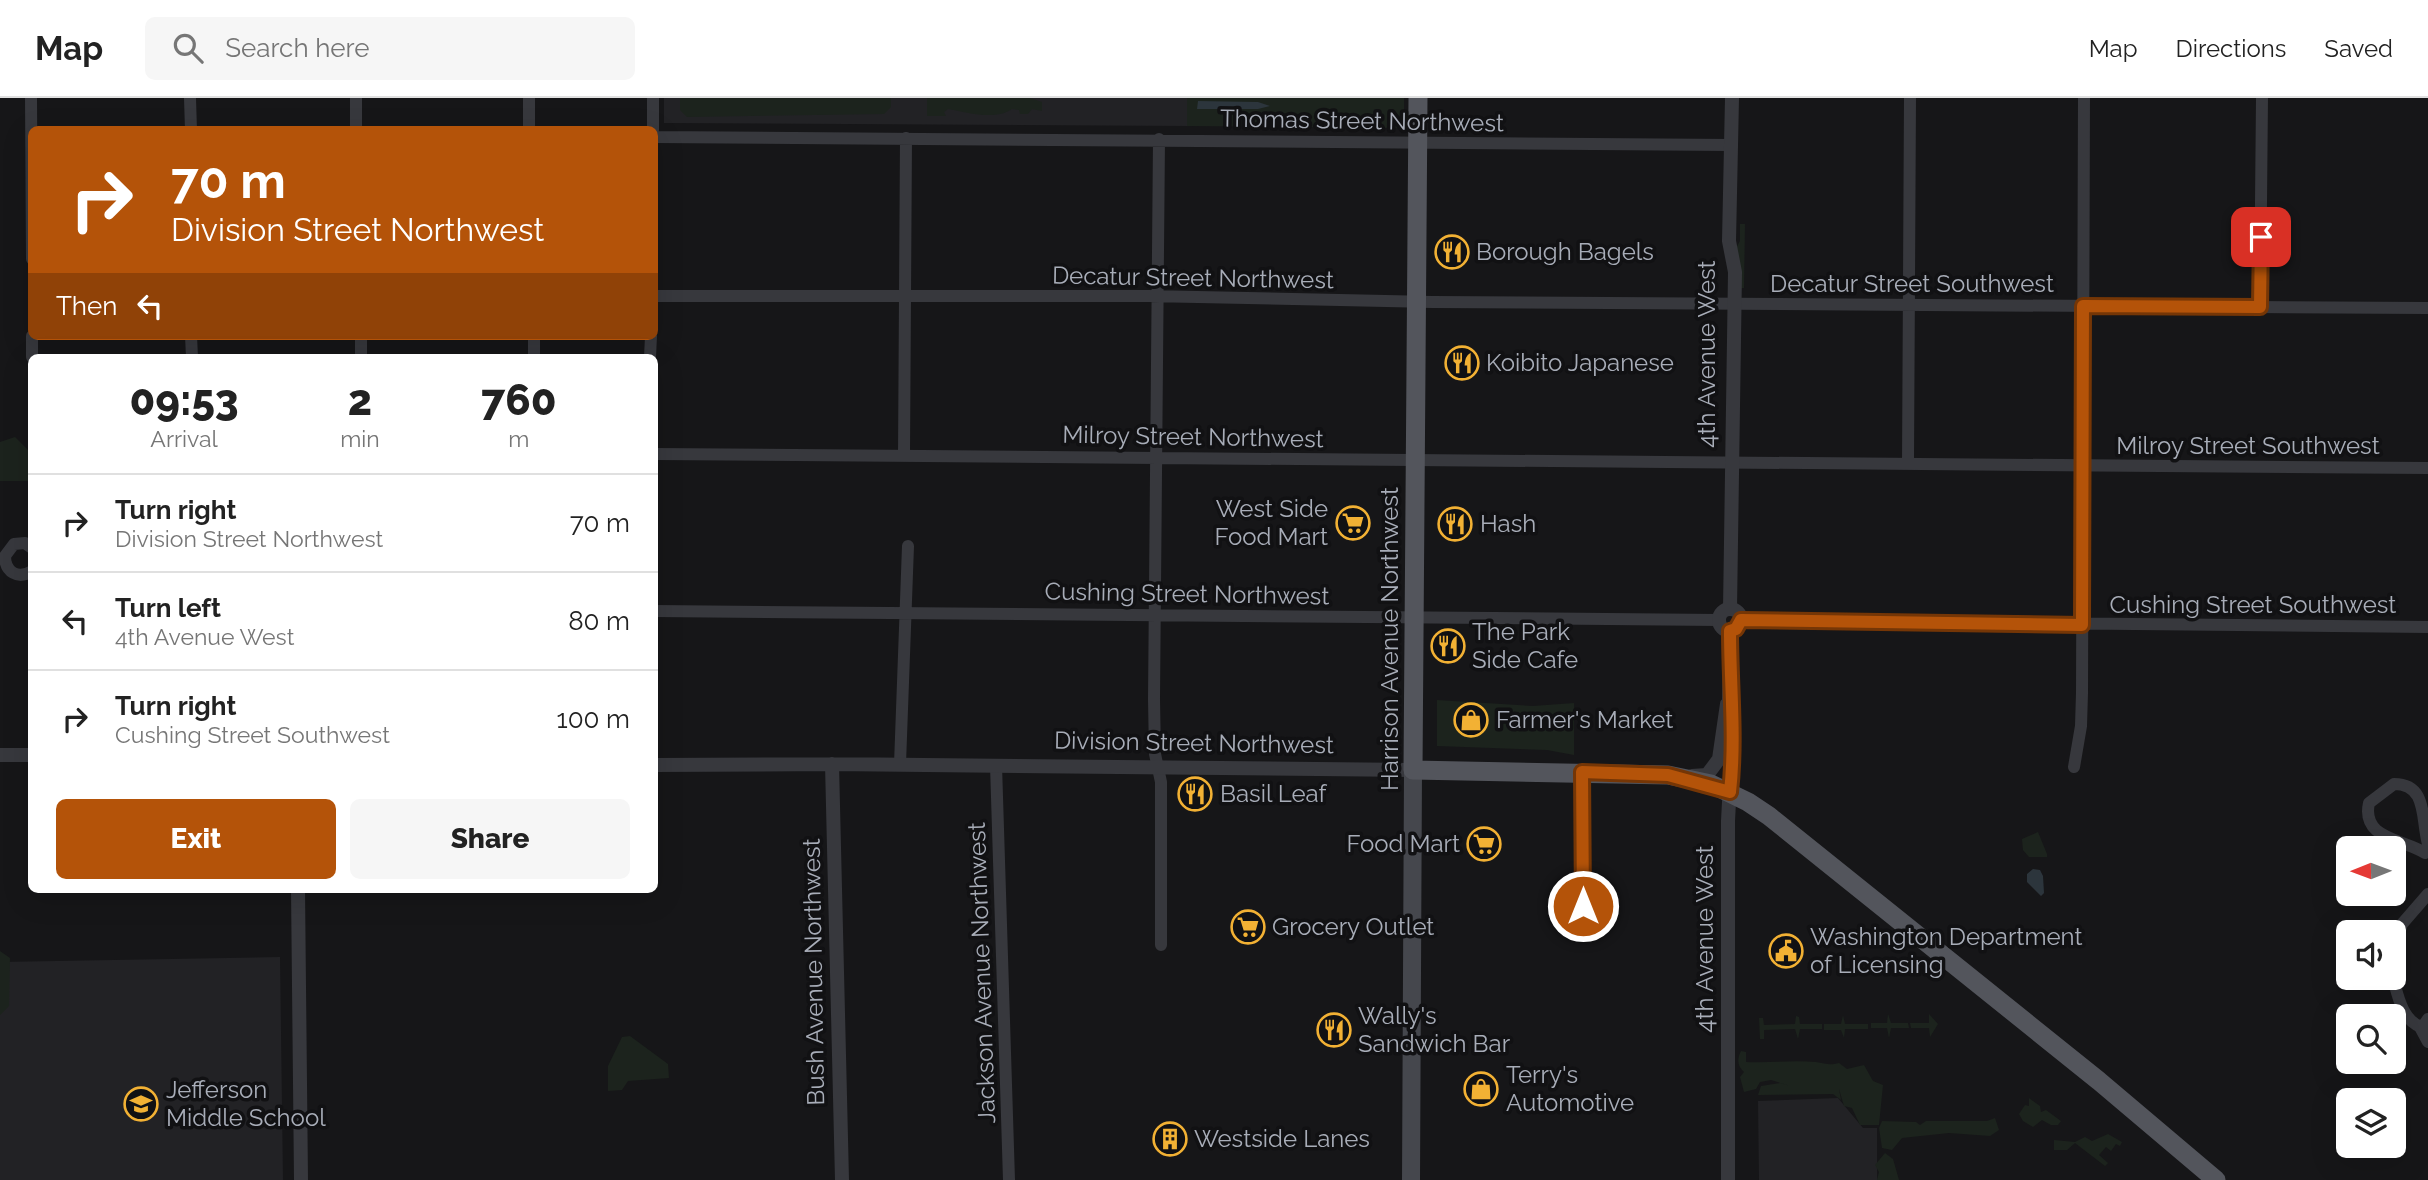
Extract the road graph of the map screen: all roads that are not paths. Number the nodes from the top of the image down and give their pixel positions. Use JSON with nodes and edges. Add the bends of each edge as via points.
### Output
{"nodes":[{"id":1,"x":31,"y":98,"type":"edge"},
{"id":2,"x":190,"y":98,"type":"edge"},
{"id":3,"x":356,"y":98,"type":"edge"},
{"id":4,"x":529,"y":98,"type":"edge"},
{"id":5,"x":653,"y":98,"type":"edge"},
{"id":6,"x":1418,"y":98,"type":"edge"},
{"id":7,"x":1732,"y":98,"type":"edge"},
{"id":8,"x":1910,"y":98,"type":"edge"},
{"id":9,"x":2084,"y":98,"type":"edge"},
{"id":10,"x":2262,"y":98,"type":"edge"},
{"id":11,"x":31,"y":126,"type":"edge"},
{"id":12,"x":191,"y":126,"type":"edge"},
{"id":13,"x":356,"y":126,"type":"edge"},
{"id":14,"x":529,"y":126,"type":"edge"},
{"id":15,"x":653,"y":126,"type":"edge"},
{"id":16,"x":658,"y":137,"type":"edge"},
{"id":17,"x":906,"y":138,"type":"junction"},
{"id":18,"x":1159,"y":139,"type":"junction"},
{"id":19,"x":1418,"y":144,"type":"junction"},
{"id":20,"x":1732,"y":145,"type":"junction"},
{"id":21,"x":658,"y":296,"type":"edge"},
{"id":22,"x":1158,"y":296,"type":"junction"},
{"id":23,"x":903,"y":297,"type":"junction"},
{"id":24,"x":1417,"y":302,"type":"junction"},
{"id":25,"x":1732,"y":304,"type":"junction"},
{"id":26,"x":1907,"y":305,"type":"junction"},
{"id":27,"x":2083,"y":306,"type":"junction"},
{"id":28,"x":2260,"y":307,"type":"junction"},
{"id":29,"x":2428,"y":308,"type":"edge"},
{"id":30,"x":658,"y":454,"type":"edge"},
{"id":31,"x":904,"y":456,"type":"junction"},
{"id":32,"x":1155,"y":456,"type":"junction"},
{"id":33,"x":1416,"y":461,"type":"junction"},
{"id":34,"x":1731,"y":462,"type":"junction"},
{"id":35,"x":1908,"y":462,"type":"junction"},
{"id":36,"x":2082,"y":466,"type":"junction"},
{"id":37,"x":2428,"y":468,"type":"edge"},
{"id":38,"x":908,"y":545,"type":"dead end"},
{"id":39,"x":28,"y":546,"type":"edge"},
{"id":40,"x":2,"y":559,"type":"edge"},
{"id":41,"x":28,"y":573,"type":"edge"},
{"id":42,"x":1730,"y":609,"type":"junction"},
{"id":43,"x":658,"y":611,"type":"edge"},
{"id":44,"x":904,"y":613,"type":"junction"},
{"id":45,"x":1154,"y":614,"type":"junction"},
{"id":46,"x":1415,"y":618,"type":"junction"},
{"id":47,"x":1719,"y":620,"type":"junction"},
{"id":48,"x":1741,"y":620,"type":"junction"},
{"id":49,"x":2082,"y":625,"type":"junction"},
{"id":50,"x":2428,"y":627,"type":"edge"},
{"id":51,"x":1730,"y":631,"type":"junction"},
{"id":52,"x":1729,"y":699,"type":"junction"},
{"id":53,"x":0,"y":755,"type":"edge"},
{"id":54,"x":28,"y":755,"type":"edge"},
{"id":55,"x":832,"y":764,"type":"junction"},
{"id":56,"x":900,"y":764,"type":"junction"},
{"id":57,"x":658,"y":765,"type":"edge"},
{"id":58,"x":996,"y":765,"type":"junction"},
{"id":59,"x":1158,"y":767,"type":"junction"},
{"id":60,"x":2074,"y":767,"type":"dead end"},
{"id":61,"x":1413,"y":771,"type":"junction"},
{"id":62,"x":1582,"y":772,"type":"junction"},
{"id":63,"x":1676,"y":776,"type":"junction"},
{"id":64,"x":1730,"y":792,"type":"junction"},
{"id":65,"x":2427,"y":850,"type":"edge"},
{"id":66,"x":298,"y":893,"type":"edge"},
{"id":67,"x":2428,"y":894,"type":"edge"},
{"id":68,"x":1583,"y":906,"type":"dead end"},
{"id":69,"x":2405,"y":920,"type":"edge"},
{"id":70,"x":1161,"y":945,"type":"dead end"},
{"id":71,"x":2397,"y":990,"type":"edge"},
{"id":72,"x":2425,"y":1023,"type":"edge"},
{"id":73,"x":2428,"y":1042,"type":"edge"},
{"id":74,"x":301,"y":1180,"type":"edge"},
{"id":75,"x":842,"y":1180,"type":"edge"},
{"id":76,"x":1009,"y":1180,"type":"edge"},
{"id":77,"x":1411,"y":1180,"type":"edge"},
{"id":78,"x":1728,"y":1180,"type":"edge"},
{"id":79,"x":2216,"y":1180,"type":"edge"}],
"edges":[{"from":1,"to":11,"type":"street"},
{"from":2,"to":12,"type":"street"},
{"from":3,"to":13,"type":"street"},
{"from":4,"to":14,"type":"street"},
{"from":5,"to":15,"type":"street"},
{"from":6,"to":19,"type":"main road","name":"Harrison Avenue Northwest"},
{"from":7,"to":20,"type":"street","name":"4th Avenue West"},
{"from":8,"to":26,"type":"street"},
{"from":9,"to":27,"type":"street"},
{"from":10,"to":28,"type":"street"},
{"from":16,"to":17,"type":"street","name":"Thomas Street Northwest"},
{"from":17,"to":18,"type":"street","name":"Thomas Street Northwest"},
{"from":17,"to":23,"type":"street"},
{"from":18,"to":19,"type":"street","name":"Thomas Street Northwest"},
{"from":18,"to":22,"type":"street"},
{"from":19,"to":20,"type":"street","name":"Thomas Street Northwest"},
{"from":19,"to":24,"type":"main road","name":"Harrison Avenue Northwest"},
{"from":20,"to":25,"type":"street","name":"4th Avenue West"},
{"from":21,"to":23,"type":"street","name":"Decatur Street Northwest"},
{"from":22,"to":23,"type":"street","name":"Decatur Street Northwest"},
{"from":22,"to":24,"type":"street","name":"Decatur Street Northwest"},
{"from":22,"to":32,"type":"street"},
{"from":23,"to":31,"type":"street"},
{"from":24,"to":25,"type":"street","name":"Decatur Street Northwest"},
{"from":24,"to":33,"type":"main road","name":"Harrison Avenue Northwest"},
{"from":25,"to":26,"type":"street","name":"Decatur Street Southwest"},
{"from":25,"to":34,"type":"street","name":"4th Avenue West"},
{"from":26,"to":27,"type":"street","name":"Decatur Street Southwest"},
{"from":26,"to":35,"type":"street"},
{"from":27,"to":28,"type":"street","name":"Decatur Street Southwest"},
{"from":27,"to":36,"type":"street"},
{"from":28,"to":29,"type":"street","name":"Decatur Street Southwest"},
{"from":30,"to":31,"type":"street","name":"Milroy Street Northwest"},
{"from":31,"to":32,"type":"street","name":"Milroy Street Northwest"},
{"from":32,"to":33,"type":"street","name":"Milroy Street Northwest"},
{"from":32,"to":45,"type":"street"},
{"from":33,"to":34,"type":"street","name":"Milroy Street Northwest"},
{"from":33,"to":46,"type":"main road","name":"Harrison Avenue Northwest"},
{"from":34,"to":35,"type":"street","name":"Milroy Street Southwest"},
{"from":34,"to":42,"type":"street","name":"4th Avenue West"},
{"from":35,"to":36,"type":"street","name":"Milroy Street Southwest"},
{"from":36,"to":37,"type":"street","name":"Milroy Street Southwest"},
{"from":36,"to":49,"type":"street"},
{"from":38,"to":44,"type":"street"},
{"from":39,"to":40,"type":"street","via":[[15,544]]},
{"from":40,"to":41,"type":"street","via":[[15,574]]},
{"from":42,"to":47,"type":"street"},
{"from":42,"to":48,"type":"street","via":[[1739,613]]},
{"from":43,"to":44,"type":"street","name":"Cushing Street Northwest"},
{"from":44,"to":45,"type":"street","name":"Cushing Street Northwest"},
{"from":44,"to":56,"type":"street"},
{"from":45,"to":46,"type":"street","name":"Cushing Street Northwest"},
{"from":45,"to":59,"type":"street","via":[[1154,754]]},
{"from":46,"to":47,"type":"street","name":"Cushing Street Northwest"},
{"from":46,"to":61,"type":"main road","name":"Harrison Avenue Northwest"},
{"from":47,"to":51,"type":"street"},
{"from":48,"to":49,"type":"street","name":"Cushing Street Southwest"},
{"from":48,"to":51,"type":"street"},
{"from":49,"to":50,"type":"street","name":"Cushing Street Southwest"},
{"from":49,"to":60,"type":"street","via":[[2081,726]]},
{"from":51,"to":52,"type":"street","name":"4th Avenue West"},
{"from":52,"to":63,"type":"street","name":"4th Avenue West","via":[[1715,769],[1707,775]]},
{"from":52,"to":64,"type":"street","name":"4th Avenue West","via":[[1733,725]]},
{"from":53,"to":54,"type":"street"},
{"from":55,"to":56,"type":"street","name":"Division Street Northwest"},
{"from":55,"to":57,"type":"street","name":"Division Street Northwest"},
{"from":55,"to":75,"type":"street","name":"Bush Avenue Northwest"},
{"from":56,"to":58,"type":"street","name":"Division Street Northwest"},
{"from":58,"to":59,"type":"street","name":"Division Street Northwest"},
{"from":58,"to":76,"type":"street","name":"Jackson Avenue Northwest"},
{"from":59,"to":61,"type":"street","name":"Division Street Northwest"},
{"from":59,"to":70,"type":"street"},
{"from":61,"to":62,"type":"main road","name":"Division Street Northwest"},
{"from":61,"to":77,"type":"main road","name":"Harrison Avenue Northwest"},
{"from":62,"to":63,"type":"main road","name":"Division Street Northwest"},
{"from":62,"to":68,"type":"street"},
{"from":63,"to":64,"type":"main road","name":"Division Street Northwest"},
{"from":64,"to":78,"type":"street","name":"4th Avenue West"},
{"from":64,"to":79,"type":"main road","name":"Division Street Northwest","via":[[1769,816]]},
{"from":65,"to":65,"type":"street","via":[[2376,832],[2369,824],[2370,803],[2394,784],[2414,789],[2420,797]]},
{"from":66,"to":74,"type":"street"},
{"from":67,"to":69,"type":"street"},
{"from":71,"to":72,"type":"street","via":[[2410,1021]]},
{"from":72,"to":73,"type":"street","via":[[2421,1033]]}]}
